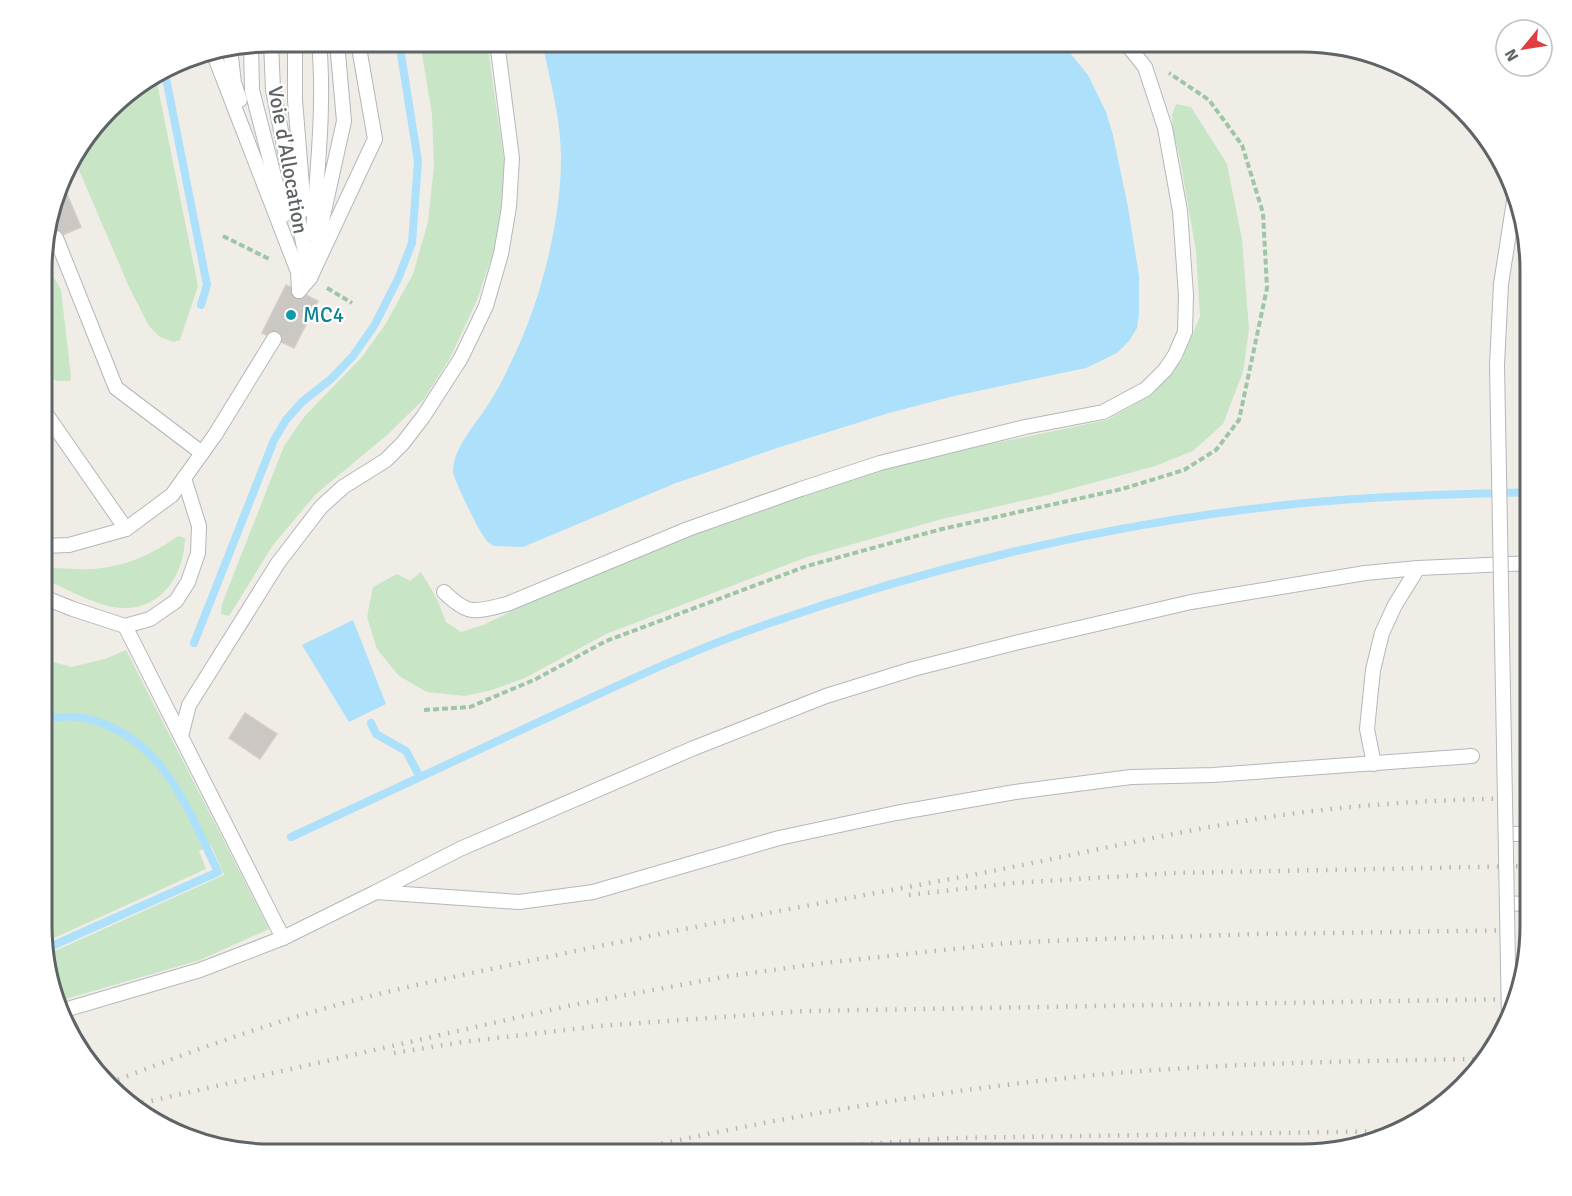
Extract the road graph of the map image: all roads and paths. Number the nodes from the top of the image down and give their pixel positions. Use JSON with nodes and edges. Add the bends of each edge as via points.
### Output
{"nodes":[{"id":1,"x":271,"y":52,"type":"edge"},
{"id":2,"x":295,"y":52,"type":"edge"},
{"id":3,"x":320,"y":52,"type":"edge"},
{"id":4,"x":338,"y":52,"type":"edge"},
{"id":5,"x":360,"y":52,"type":"edge"},
{"id":6,"x":498,"y":52,"type":"edge"},
{"id":7,"x":1133,"y":52,"type":"edge"},
{"id":8,"x":252,"y":53,"type":"edge"},
{"id":9,"x":223,"y":58,"type":"edge"},
{"id":10,"x":223,"y":58,"type":"edge"},
{"id":11,"x":1512,"y":214,"type":"edge"},
{"id":12,"x":56,"y":238,"type":"dead end"},
{"id":13,"x":304,"y":275,"type":"junction"},
{"id":14,"x":299,"y":291,"type":"dead end"},
{"id":15,"x":274,"y":339,"type":"dead end"},
{"id":16,"x":52,"y":423,"type":"edge"},
{"id":17,"x":202,"y":453,"type":"junction"},
{"id":18,"x":184,"y":478,"type":"junction"},
{"id":19,"x":126,"y":529,"type":"junction"},
{"id":20,"x":52,"y":546,"type":"edge"},
{"id":21,"x":1520,"y":563,"type":"edge"},
{"id":22,"x":1418,"y":567,"type":"junction"},
{"id":23,"x":444,"y":592,"type":"dead end"},
{"id":24,"x":52,"y":601,"type":"edge"},
{"id":25,"x":125,"y":626,"type":"junction"},
{"id":26,"x":181,"y":736,"type":"junction"},
{"id":27,"x":1472,"y":756,"type":"dead end"},
{"id":28,"x":1374,"y":764,"type":"junction"},
{"id":29,"x":1506,"y":834,"type":"junction"},
{"id":30,"x":1520,"y":834,"type":"edge"},
{"id":31,"x":376,"y":892,"type":"junction"},
{"id":32,"x":1520,"y":903,"type":"edge"},
{"id":33,"x":1507,"y":904,"type":"junction"},
{"id":34,"x":283,"y":938,"type":"junction"},
{"id":35,"x":1508,"y":970,"type":"junction"},
{"id":36,"x":1515,"y":970,"type":"edge"},
{"id":37,"x":1508,"y":993,"type":"edge"},
{"id":38,"x":69,"y":1009,"type":"edge"}],
"edges":[{"from":1,"to":13,"type":"lane","name":"Voie d'Allocation","via":[[273,90]]},
{"from":2,"to":13,"type":"lane","name":"Voie d'Allocation"},
{"from":3,"to":13,"type":"lane","name":"Voie d'Allocation","via":[[321,110]]},
{"from":4,"to":13,"type":"lane","name":"Voie d'Allocation","via":[[344,121]]},
{"from":5,"to":13,"type":"lane","name":"Voie d'Allocation","via":[[375,139]]},
{"from":6,"to":26,"type":"lane","via":[[512,158],[501,254],[486,306],[461,358],[403,443],[321,507],[278,563],[189,705]]},
{"from":7,"to":23,"type":"lane","via":[[1145,67],[1165,128],[1180,211],[1186,296],[1185,332],[1165,370],[1146,389],[1103,412],[891,460],[801,489],[687,530],[507,604],[478,612],[460,608]]},
{"from":8,"to":13,"type":"lane","name":"Voie d'Allocation","via":[[252,90]]},
{"from":9,"to":13,"type":"lane","name":"Voie d'Allocation"},
{"from":10,"to":13,"type":"lane","name":"Voie d'Allocation"},
{"from":11,"to":29,"type":"lane","bridge":true,"via":[[1502,284],[1497,365]]},
{"from":12,"to":17,"type":"lane","via":[[116,388]]},
{"from":13,"to":14,"type":"lane","name":"Voie d'Allocation"},
{"from":15,"to":17,"type":"lane"},
{"from":16,"to":19,"type":"lane"},
{"from":17,"to":18,"type":"lane"},
{"from":18,"to":19,"type":"lane","via":[[172,495]]},
{"from":18,"to":25,"type":"lane","via":[[199,526],[198,552],[188,582],[176,601],[150,619]]},
{"from":19,"to":20,"type":"lane","via":[[69,545]]},
{"from":21,"to":22,"type":"lane"},
{"from":22,"to":28,"type":"lane","via":[[1382,633],[1373,670],[1367,729]]},
{"from":22,"to":31,"type":"lane","via":[[1191,602],[913,669],[848,689],[541,813]]},
{"from":24,"to":25,"type":"lane"},
{"from":25,"to":26,"type":"lane"},
{"from":26,"to":34,"type":"lane"},
{"from":27,"to":28,"type":"lane"},
{"from":28,"to":31,"type":"lane","via":[[1131,777],[1015,792],[779,837],[593,892],[530,901]]},
{"from":29,"to":30,"type":"lane"},
{"from":29,"to":33,"type":"lane","bridge":true},
{"from":31,"to":34,"type":"lane"},
{"from":32,"to":33,"type":"lane"},
{"from":33,"to":35,"type":"lane","bridge":true},
{"from":34,"to":38,"type":"lane","via":[[200,970]]},
{"from":35,"to":36,"type":"lane"},
{"from":35,"to":37,"type":"lane","bridge":true}]}
